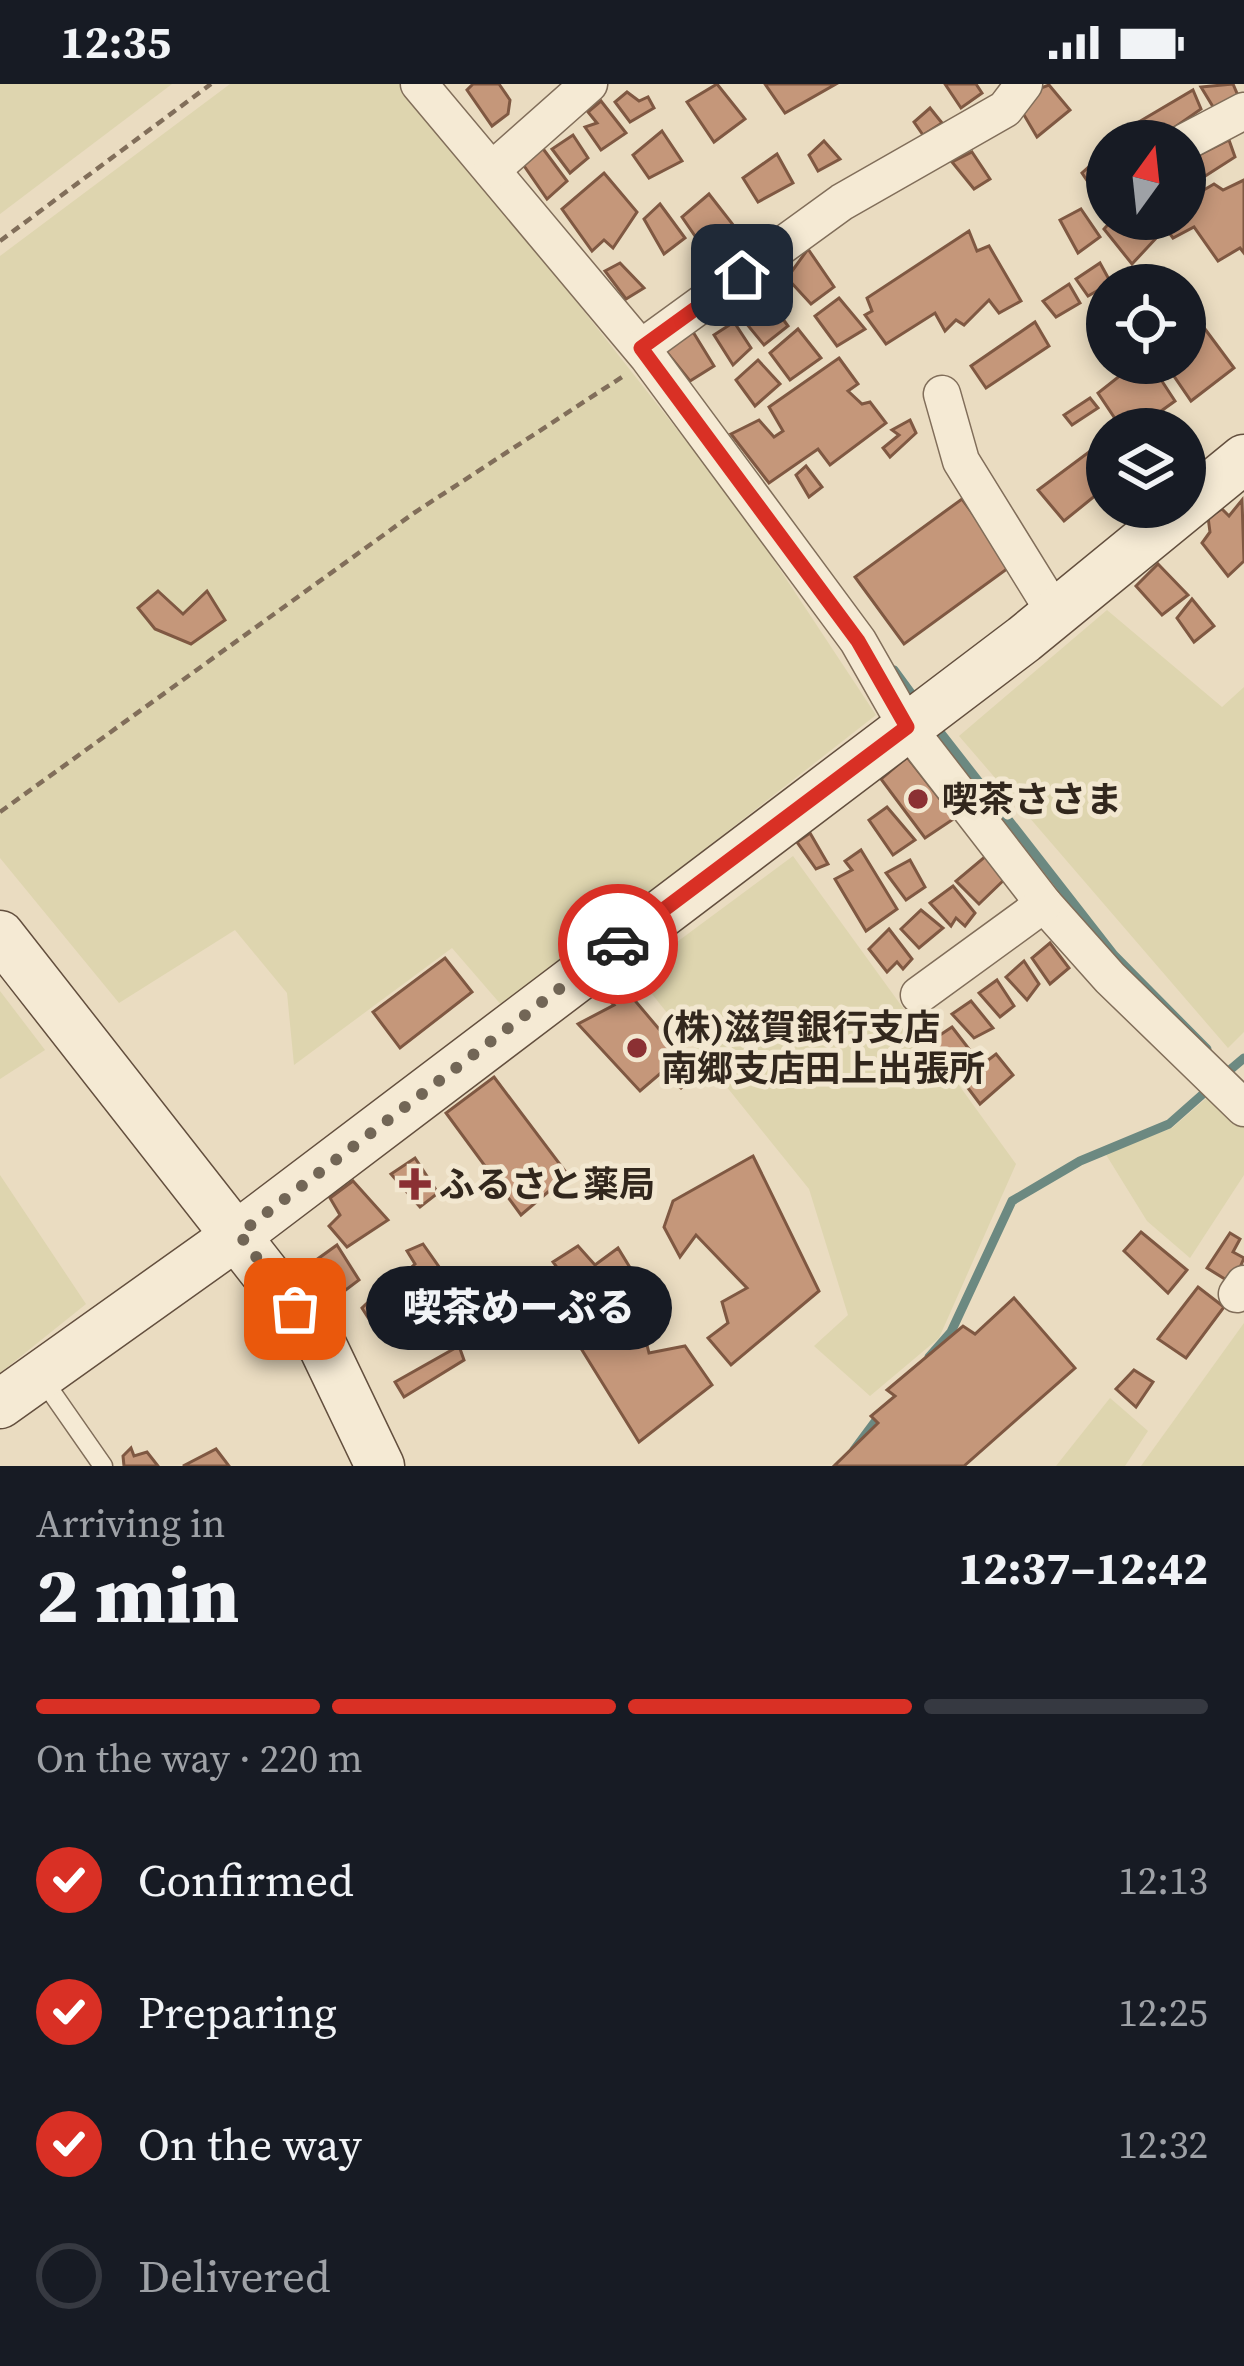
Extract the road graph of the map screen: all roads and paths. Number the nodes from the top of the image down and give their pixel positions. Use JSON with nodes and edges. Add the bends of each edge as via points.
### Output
{"nodes":[{"id":1,"x":211,"y":84,"type":"edge"},
{"id":2,"x":419,"y":84,"type":"edge"},
{"id":3,"x":1024,"y":84,"type":"edge"},
{"id":4,"x":581,"y":87,"type":"edge"},
{"id":5,"x":1244,"y":111,"type":"edge"},
{"id":6,"x":1206,"y":131,"type":"edge"},
{"id":7,"x":491,"y":170,"type":"junction"},
{"id":8,"x":0,"y":241,"type":"edge"},
{"id":9,"x":645,"y":353,"type":"junction"},
{"id":10,"x":942,"y":394,"type":"dead end"},
{"id":11,"x":1244,"y":459,"type":"edge"},
{"id":12,"x":1055,"y":613,"type":"junction"},
{"id":13,"x":907,"y":727,"type":"junction"},
{"id":14,"x":0,"y":812,"type":"edge"},
{"id":15,"x":1044,"y":904,"type":"junction"},
{"id":16,"x":0,"y":934,"type":"edge"},
{"id":17,"x":919,"y":994,"type":"dead end"},
{"id":18,"x":1244,"y":1108,"type":"edge"},
{"id":19,"x":239,"y":1234,"type":"junction"},
{"id":20,"x":41,"y":1377,"type":"junction"},
{"id":21,"x":0,"y":1404,"type":"edge"},
{"id":22,"x":103,"y":1466,"type":"edge"},
{"id":23,"x":380,"y":1466,"type":"edge"}],
"edges":[{"from":1,"to":8,"type":"path"},
{"from":2,"to":7,"type":"street"},
{"from":3,"to":9,"type":"street","via":[[1004,110],[842,202]]},
{"from":4,"to":7,"type":"street"},
{"from":5,"to":6,"type":"street"},
{"from":7,"to":9,"type":"street"},
{"from":9,"to":13,"type":"street","via":[[858,641]]},
{"from":9,"to":14,"type":"path"},
{"from":10,"to":12,"type":"street","via":[[961,460]]},
{"from":11,"to":12,"type":"street"},
{"from":12,"to":13,"type":"street"},
{"from":13,"to":15,"type":"street"},
{"from":13,"to":19,"type":"street"},
{"from":15,"to":17,"type":"street"},
{"from":15,"to":18,"type":"street"},
{"from":16,"to":19,"type":"street"},
{"from":19,"to":20,"type":"street"},
{"from":19,"to":23,"type":"street","via":[[323,1347]]},
{"from":20,"to":21,"type":"street"},
{"from":20,"to":22,"type":"lane"}]}
